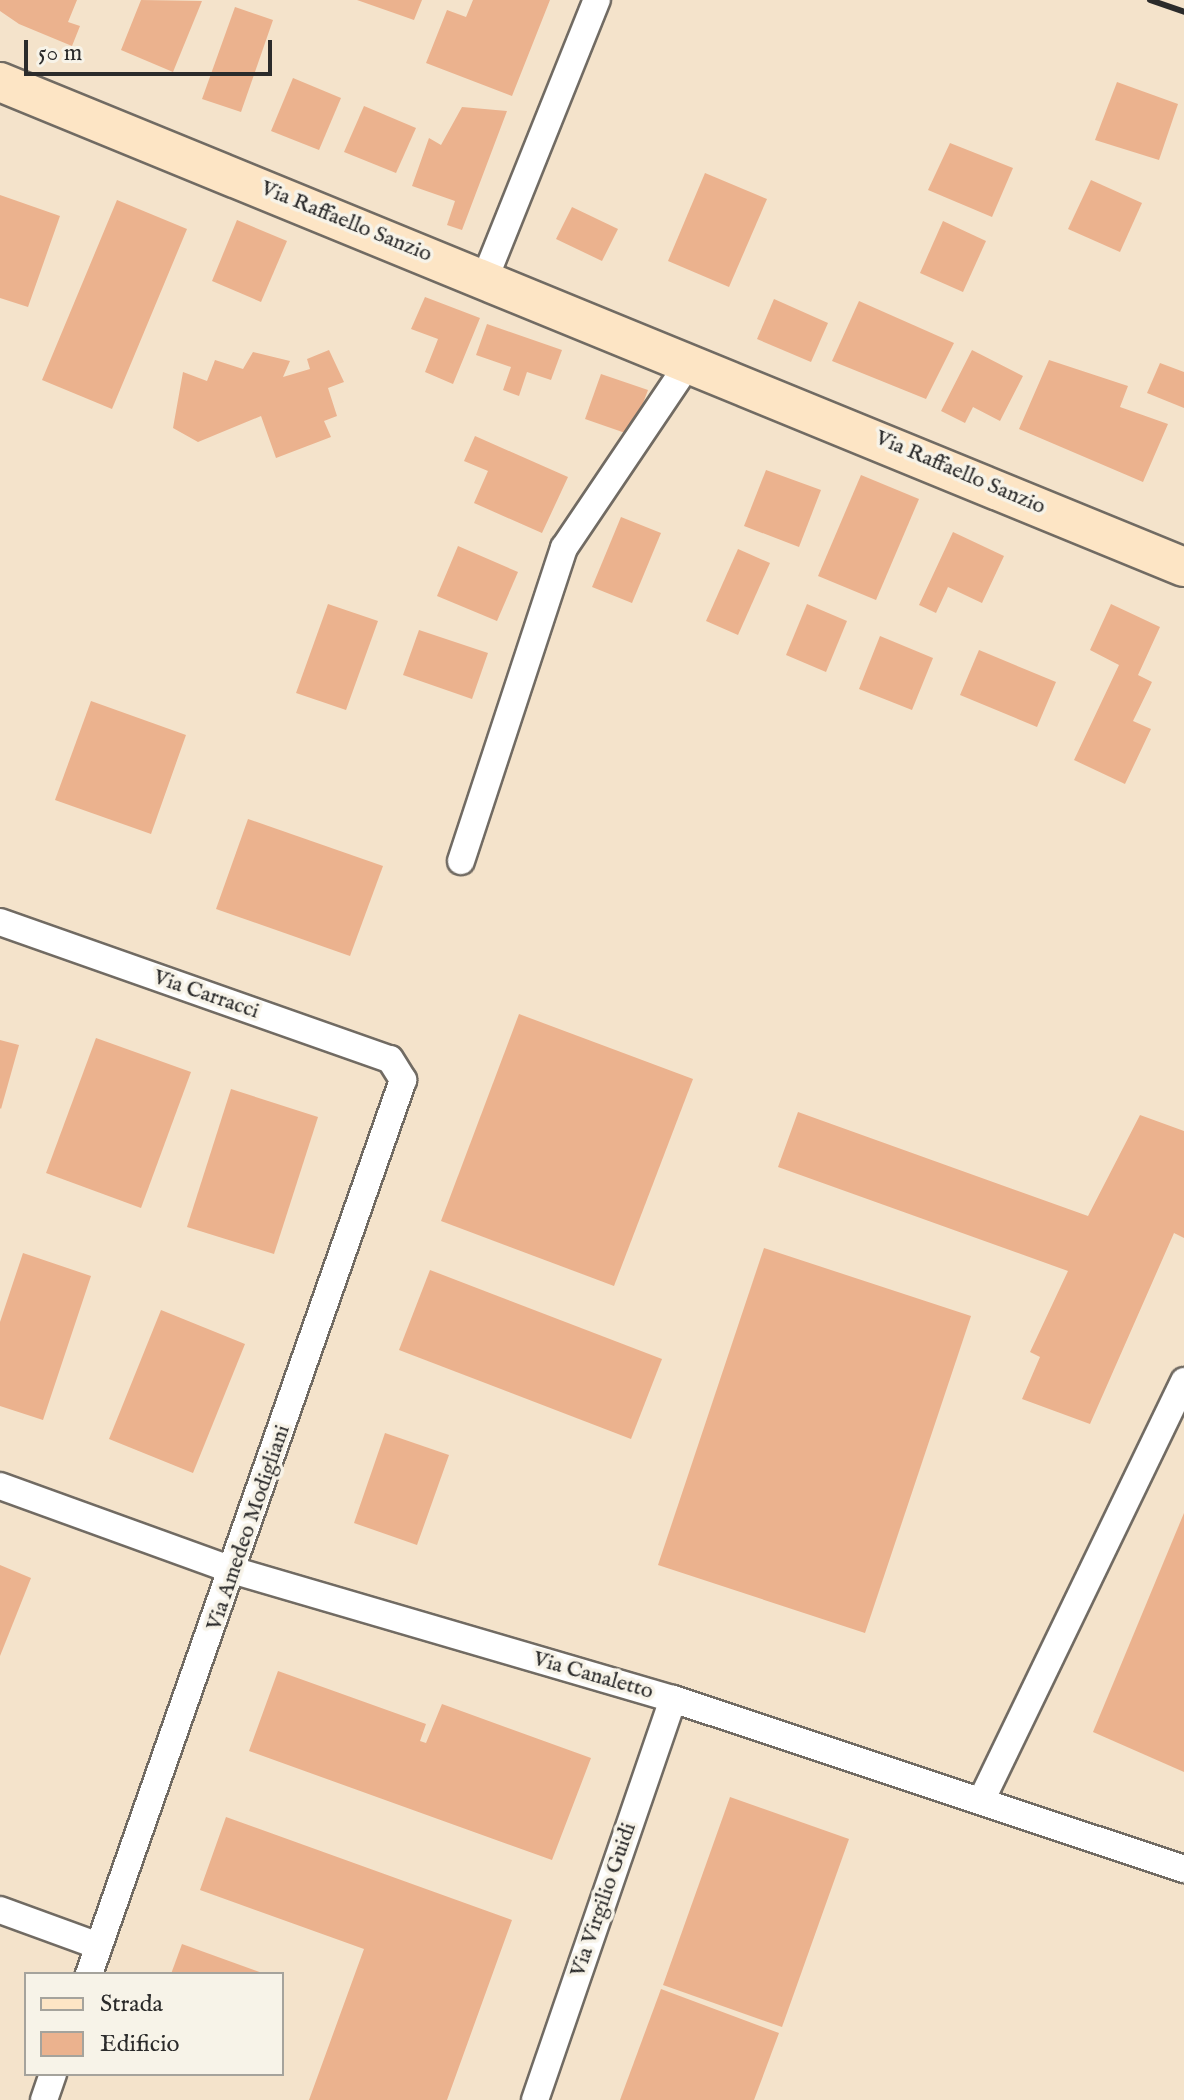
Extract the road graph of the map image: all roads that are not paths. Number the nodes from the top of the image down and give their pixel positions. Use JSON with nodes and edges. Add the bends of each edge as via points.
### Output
{"nodes":[{"id":1,"x":597,"y":0,"type":"edge"},
{"id":2,"x":0,"y":82,"type":"edge"},
{"id":3,"x":485,"y":278,"type":"junction"},
{"id":4,"x":691,"y":360,"type":"junction"},
{"id":5,"x":1184,"y":567,"type":"edge"},
{"id":6,"x":461,"y":861,"type":"dead end"},
{"id":7,"x":0,"y":922,"type":"edge"},
{"id":8,"x":403,"y":1080,"type":"joint"},
{"id":9,"x":1184,"y":1381,"type":"edge"},
{"id":10,"x":0,"y":1486,"type":"edge"},
{"id":11,"x":235,"y":1571,"type":"junction"},
{"id":12,"x":673,"y":1699,"type":"junction"},
{"id":13,"x":983,"y":1797,"type":"junction"},
{"id":14,"x":1184,"y":1869,"type":"edge"},
{"id":15,"x":0,"y":1910,"type":"edge"},
{"id":16,"x":99,"y":1946,"type":"junction"},
{"id":17,"x":90,"y":1972,"type":"edge"},
{"id":18,"x":52,"y":2076,"type":"edge"},
{"id":19,"x":44,"y":2100,"type":"edge"},
{"id":20,"x":535,"y":2100,"type":"edge"}],
"edges":[{"from":1,"to":3,"type":"street"},
{"from":2,"to":3,"type":"main road","name":"Via Raffaello Sanzio"},
{"from":3,"to":4,"type":"main road","name":"Via Raffaello Sanzio"},
{"from":4,"to":5,"type":"main road","name":"Via Raffaello Sanzio"},
{"from":4,"to":6,"type":"street","via":[[564,548]]},
{"from":7,"to":8,"type":"street","name":"Via Carracci","via":[[390,1059]]},
{"from":8,"to":11,"type":"street","name":"Via Amedeo Modigliani"},
{"from":9,"to":13,"type":"street"},
{"from":10,"to":11,"type":"street","name":"Via Canaletto"},
{"from":11,"to":12,"type":"street","name":"Via Canaletto"},
{"from":11,"to":16,"type":"street","name":"Via Amedeo Modigliani"},
{"from":12,"to":13,"type":"street","name":"Via Canaletto"},
{"from":12,"to":20,"type":"street","name":"Via Virgilio Guidi"},
{"from":13,"to":14,"type":"street","name":"Via Canaletto"},
{"from":15,"to":16,"type":"street"},
{"from":16,"to":17,"type":"street","name":"Via Amedeo Modigliani"},
{"from":18,"to":19,"type":"street"}]}
